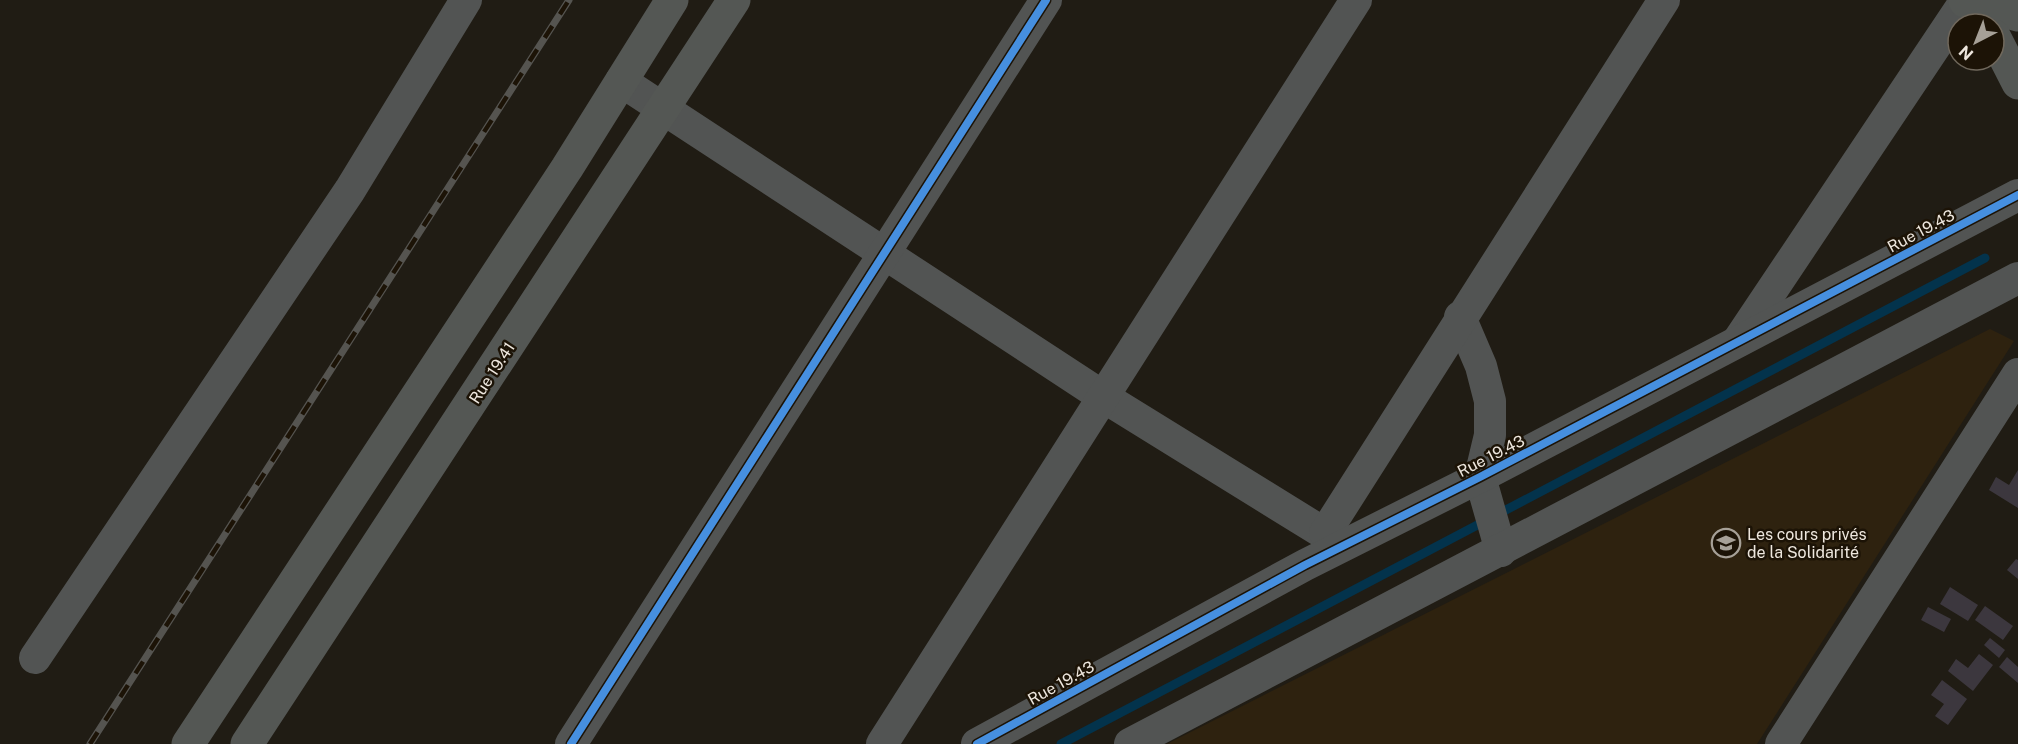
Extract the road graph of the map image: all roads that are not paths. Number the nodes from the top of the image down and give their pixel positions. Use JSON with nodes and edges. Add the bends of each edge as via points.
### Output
{"nodes":[{"id":1,"x":466,"y":0,"type":"edge"},
{"id":2,"x":672,"y":0,"type":"edge"},
{"id":3,"x":734,"y":0,"type":"edge"},
{"id":4,"x":1046,"y":0,"type":"edge"},
{"id":5,"x":1356,"y":0,"type":"edge"},
{"id":6,"x":1664,"y":0,"type":"edge"},
{"id":7,"x":1970,"y":6,"type":"edge"},
{"id":8,"x":2018,"y":15,"type":"edge"},
{"id":9,"x":2006,"y":60,"type":"edge"},
{"id":10,"x":621,"y":81,"type":"junction"},
{"id":11,"x":2018,"y":83,"type":"edge"},
{"id":12,"x":664,"y":109,"type":"junction"},
{"id":13,"x":2018,"y":195,"type":"edge"},
{"id":14,"x":882,"y":253,"type":"junction"},
{"id":15,"x":2018,"y":278,"type":"edge"},
{"id":16,"x":1460,"y":317,"type":"junction"},
{"id":17,"x":1736,"y":344,"type":"junction"},
{"id":18,"x":2018,"y":374,"type":"edge"},
{"id":19,"x":1102,"y":396,"type":"junction"},
{"id":20,"x":1480,"y":477,"type":"junction"},
{"id":21,"x":1334,"y":539,"type":"junction"},
{"id":22,"x":1501,"y":551,"type":"junction"},
{"id":23,"x":35,"y":658,"type":"dead end"},
{"id":24,"x":188,"y":744,"type":"edge"},
{"id":25,"x":247,"y":744,"type":"edge"},
{"id":26,"x":570,"y":744,"type":"edge"},
{"id":27,"x":882,"y":744,"type":"edge"},
{"id":28,"x":977,"y":744,"type":"edge"},
{"id":29,"x":1130,"y":744,"type":"edge"},
{"id":30,"x":1781,"y":744,"type":"edge"}],
"edges":[{"from":1,"to":23,"type":"street","via":[[350,190]]},
{"from":2,"to":10,"type":"main road"},
{"from":3,"to":12,"type":"main road","name":"Rue 19.41"},
{"from":4,"to":14,"type":"street"},
{"from":5,"to":19,"type":"street"},
{"from":6,"to":16,"type":"street"},
{"from":7,"to":8,"type":"main road"},
{"from":7,"to":17,"type":"street"},
{"from":9,"to":11,"type":"main road"},
{"from":10,"to":12,"type":"street"},
{"from":10,"to":24,"type":"main road"},
{"from":12,"to":14,"type":"street"},
{"from":12,"to":25,"type":"main road","name":"Rue 19.41"},
{"from":13,"to":17,"type":"street","name":"Rue 19.43"},
{"from":14,"to":19,"type":"street"},
{"from":14,"to":26,"type":"street"},
{"from":15,"to":22,"type":"street"},
{"from":16,"to":20,"type":"street","via":[[1481,366],[1490,401],[1490,435]]},
{"from":16,"to":21,"type":"street"},
{"from":17,"to":20,"type":"street","name":"Rue 19.43"},
{"from":18,"to":30,"type":"street"},
{"from":19,"to":21,"type":"street"},
{"from":19,"to":27,"type":"street"},
{"from":20,"to":21,"type":"street","name":"Rue 19.43"},
{"from":20,"to":22,"type":"street"},
{"from":21,"to":28,"type":"street","name":"Rue 19.43"},
{"from":22,"to":29,"type":"street"}]}
